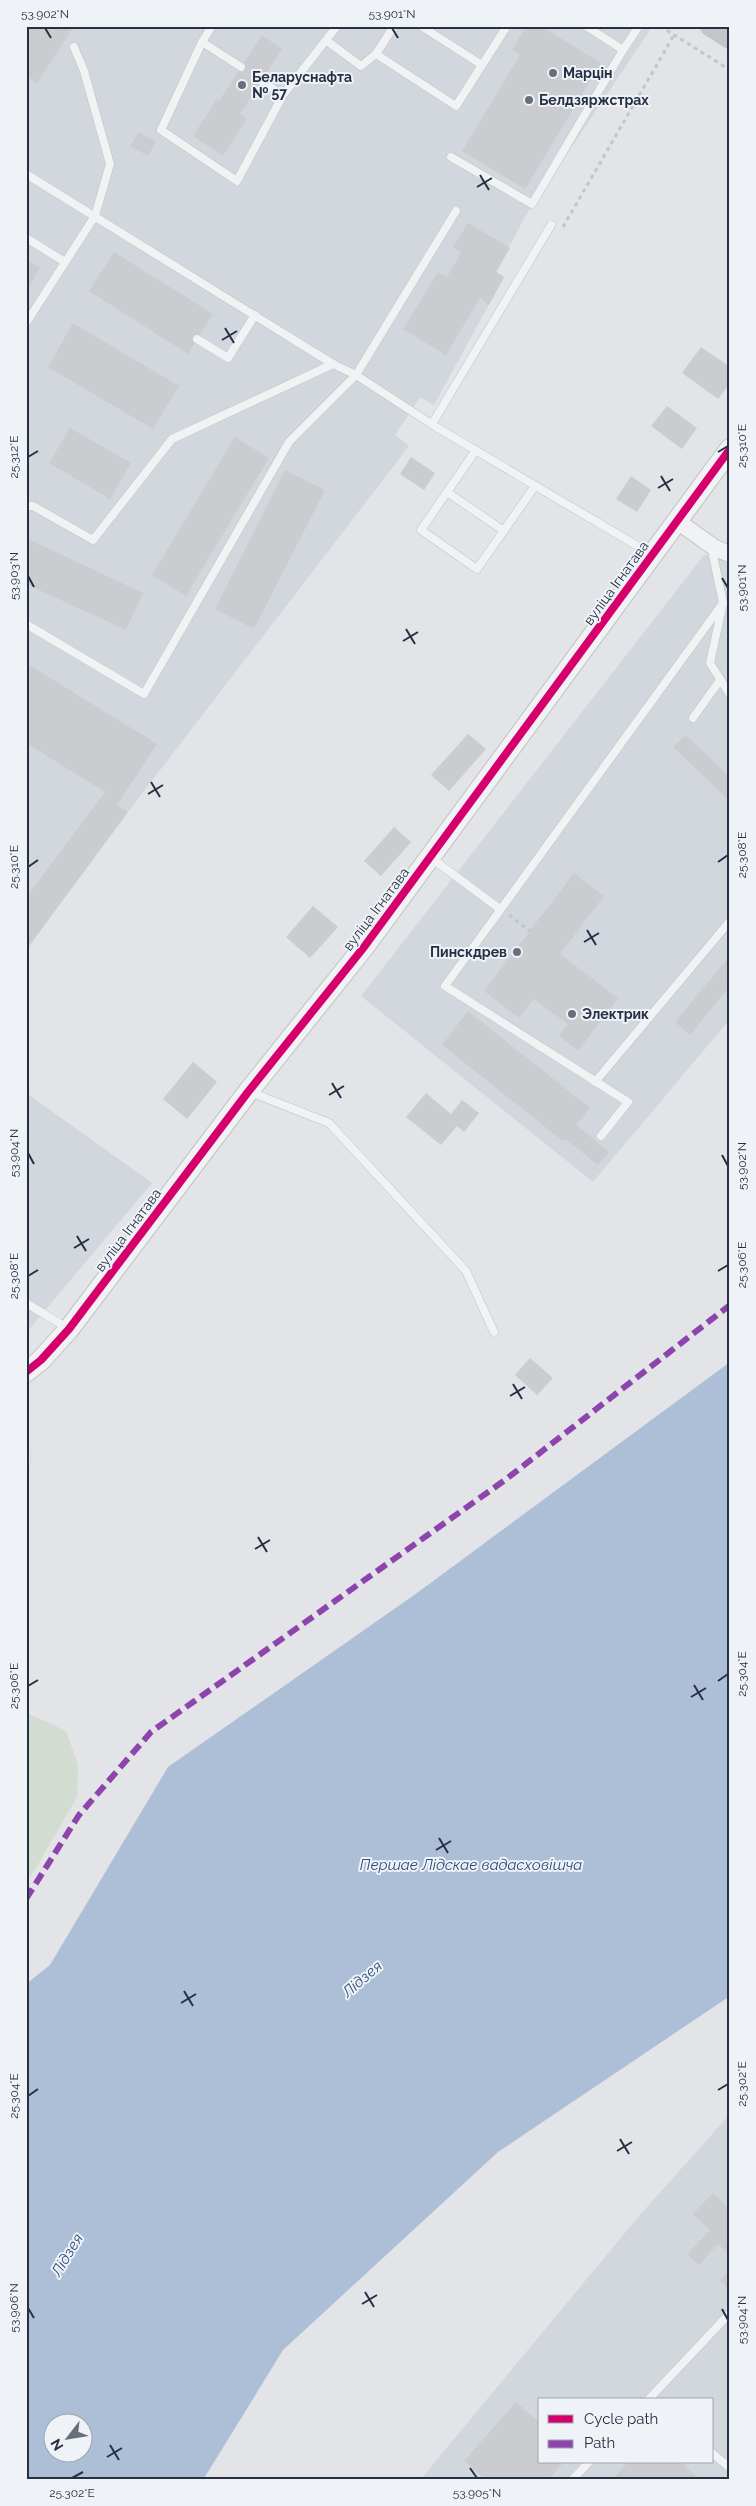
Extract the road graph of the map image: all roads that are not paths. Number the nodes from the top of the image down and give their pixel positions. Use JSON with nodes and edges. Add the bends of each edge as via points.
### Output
{"nodes":[{"id":1,"x":212,"y":26,"type":"edge"},
{"id":2,"x":337,"y":26,"type":"edge"},
{"id":3,"x":394,"y":26,"type":"edge"},
{"id":4,"x":421,"y":26,"type":"edge"},
{"id":5,"x":586,"y":26,"type":"edge"},
{"id":6,"x":639,"y":26,"type":"edge"},
{"id":7,"x":711,"y":26,"type":"edge"},
{"id":8,"x":504,"y":27,"type":"edge"},
{"id":9,"x":730,"y":38,"type":"edge"},
{"id":10,"x":327,"y":41,"type":"junction"},
{"id":11,"x":202,"y":42,"type":"junction"},
{"id":12,"x":74,"y":47,"type":"dead end"},
{"id":13,"x":623,"y":50,"type":"junction"},
{"id":14,"x":376,"y":54,"type":"junction"},
{"id":15,"x":482,"y":65,"type":"junction"},
{"id":16,"x":241,"y":68,"type":"dead end"},
{"id":17,"x":261,"y":81,"type":"dead end"},
{"id":18,"x":283,"y":95,"type":"junction"},
{"id":19,"x":451,"y":156,"type":"dead end"},
{"id":20,"x":26,"y":174,"type":"edge"},
{"id":21,"x":456,"y":211,"type":"dead end"},
{"id":22,"x":95,"y":216,"type":"junction"},
{"id":23,"x":551,"y":225,"type":"dead end"},
{"id":24,"x":26,"y":238,"type":"edge"},
{"id":25,"x":65,"y":262,"type":"junction"},
{"id":26,"x":255,"y":315,"type":"junction"},
{"id":27,"x":26,"y":323,"type":"edge"},
{"id":28,"x":197,"y":339,"type":"dead end"},
{"id":29,"x":333,"y":364,"type":"junction"},
{"id":30,"x":356,"y":375,"type":"junction"},
{"id":31,"x":432,"y":424,"type":"junction"},
{"id":32,"x":730,"y":449,"type":"edge"},
{"id":33,"x":476,"y":450,"type":"junction"},
{"id":34,"x":535,"y":486,"type":"junction"},
{"id":35,"x":447,"y":492,"type":"junction"},
{"id":36,"x":26,"y":506,"type":"edge"},
{"id":37,"x":677,"y":521,"type":"junction"},
{"id":38,"x":504,"y":531,"type":"junction"},
{"id":39,"x":722,"y":551,"type":"edge"},
{"id":40,"x":652,"y":555,"type":"junction"},
{"id":41,"x":723,"y":602,"type":"junction"},
{"id":42,"x":26,"y":624,"type":"edge"},
{"id":43,"x":720,"y":680,"type":"junction"},
{"id":44,"x":730,"y":696,"type":"edge"},
{"id":45,"x":693,"y":718,"type":"dead end"},
{"id":46,"x":430,"y":857,"type":"junction"},
{"id":47,"x":500,"y":909,"type":"junction"},
{"id":48,"x":730,"y":921,"type":"edge"},
{"id":49,"x":595,"y":1082,"type":"junction"},
{"id":50,"x":248,"y":1092,"type":"junction"},
{"id":51,"x":601,"y":1136,"type":"dead end"},
{"id":52,"x":26,"y":1303,"type":"edge"},
{"id":53,"x":69,"y":1329,"type":"junction"},
{"id":54,"x":494,"y":1332,"type":"dead end"},
{"id":55,"x":26,"y":1372,"type":"edge"},
{"id":56,"x":26,"y":1455,"type":"edge"},
{"id":57,"x":26,"y":1461,"type":"edge"},
{"id":58,"x":730,"y":2313,"type":"edge"},
{"id":59,"x":650,"y":2398,"type":"edge"},
{"id":60,"x":714,"y":2455,"type":"edge"},
{"id":61,"x":587,"y":2464,"type":"edge"},
{"id":62,"x":730,"y":2468,"type":"edge"},
{"id":63,"x":572,"y":2480,"type":"edge"}],
"edges":[{"from":1,"to":11,"type":"lane"},
{"from":2,"to":10,"type":"lane"},
{"from":3,"to":14,"type":"lane"},
{"from":4,"to":15,"type":"lane"},
{"from":5,"to":13,"type":"lane"},
{"from":6,"to":13,"type":"lane"},
{"from":7,"to":9,"type":"main road"},
{"from":8,"to":15,"type":"lane"},
{"from":10,"to":14,"type":"lane","via":[[361,66]]},
{"from":10,"to":18,"type":"lane"},
{"from":11,"to":16,"type":"lane"},
{"from":11,"to":18,"type":"lane","via":[[161,130],[237,181]]},
{"from":12,"to":22,"type":"lane","via":[[110,164]]},
{"from":13,"to":19,"type":"lane","via":[[532,204]]},
{"from":14,"to":15,"type":"lane","via":[[456,106]]},
{"from":17,"to":18,"type":"lane"},
{"from":20,"to":22,"type":"lane"},
{"from":21,"to":30,"type":"lane"},
{"from":22,"to":25,"type":"lane"},
{"from":22,"to":26,"type":"lane"},
{"from":23,"to":31,"type":"lane"},
{"from":24,"to":25,"type":"lane"},
{"from":25,"to":27,"type":"lane"},
{"from":26,"to":28,"type":"lane","via":[[228,358]]},
{"from":26,"to":29,"type":"lane"},
{"from":29,"to":30,"type":"lane"},
{"from":29,"to":36,"type":"lane","via":[[172,439],[93,540],[33,506]]},
{"from":30,"to":31,"type":"lane"},
{"from":30,"to":42,"type":"lane","via":[[289,442],[144,694]]},
{"from":31,"to":33,"type":"lane"},
{"from":32,"to":37,"type":"street","name":"вуліца Ігнатава"},
{"from":33,"to":34,"type":"lane"},
{"from":33,"to":35,"type":"lane"},
{"from":34,"to":38,"type":"lane"},
{"from":34,"to":40,"type":"lane"},
{"from":35,"to":38,"type":"lane"},
{"from":35,"to":38,"type":"lane","via":[[421,530],[477,569]]},
{"from":37,"to":39,"type":"street"},
{"from":37,"to":40,"type":"street","name":"вуліца Ігнатава"},
{"from":39,"to":41,"type":"lane","via":[[713,555]]},
{"from":40,"to":46,"type":"street","name":"вуліца Ігнатава"},
{"from":41,"to":43,"type":"lane","via":[[710,663]]},
{"from":41,"to":47,"type":"lane"},
{"from":43,"to":44,"type":"lane"},
{"from":43,"to":45,"type":"lane"},
{"from":46,"to":47,"type":"lane"},
{"from":46,"to":50,"type":"street","name":"вуліца Ігнатава","via":[[364,947]]},
{"from":47,"to":49,"type":"lane","via":[[445,986]]},
{"from":48,"to":49,"type":"lane"},
{"from":49,"to":51,"type":"lane","via":[[628,1102]]},
{"from":50,"to":53,"type":"street","name":"вуліца Ігнатава"},
{"from":50,"to":54,"type":"lane","via":[[330,1123],[466,1271]]},
{"from":52,"to":53,"type":"lane"},
{"from":53,"to":55,"type":"street","name":"вуліца Ігнатава"},
{"from":56,"to":57,"type":"lane"},
{"from":58,"to":59,"type":"lane"},
{"from":60,"to":62,"type":"lane"},
{"from":61,"to":63,"type":"lane"}]}
